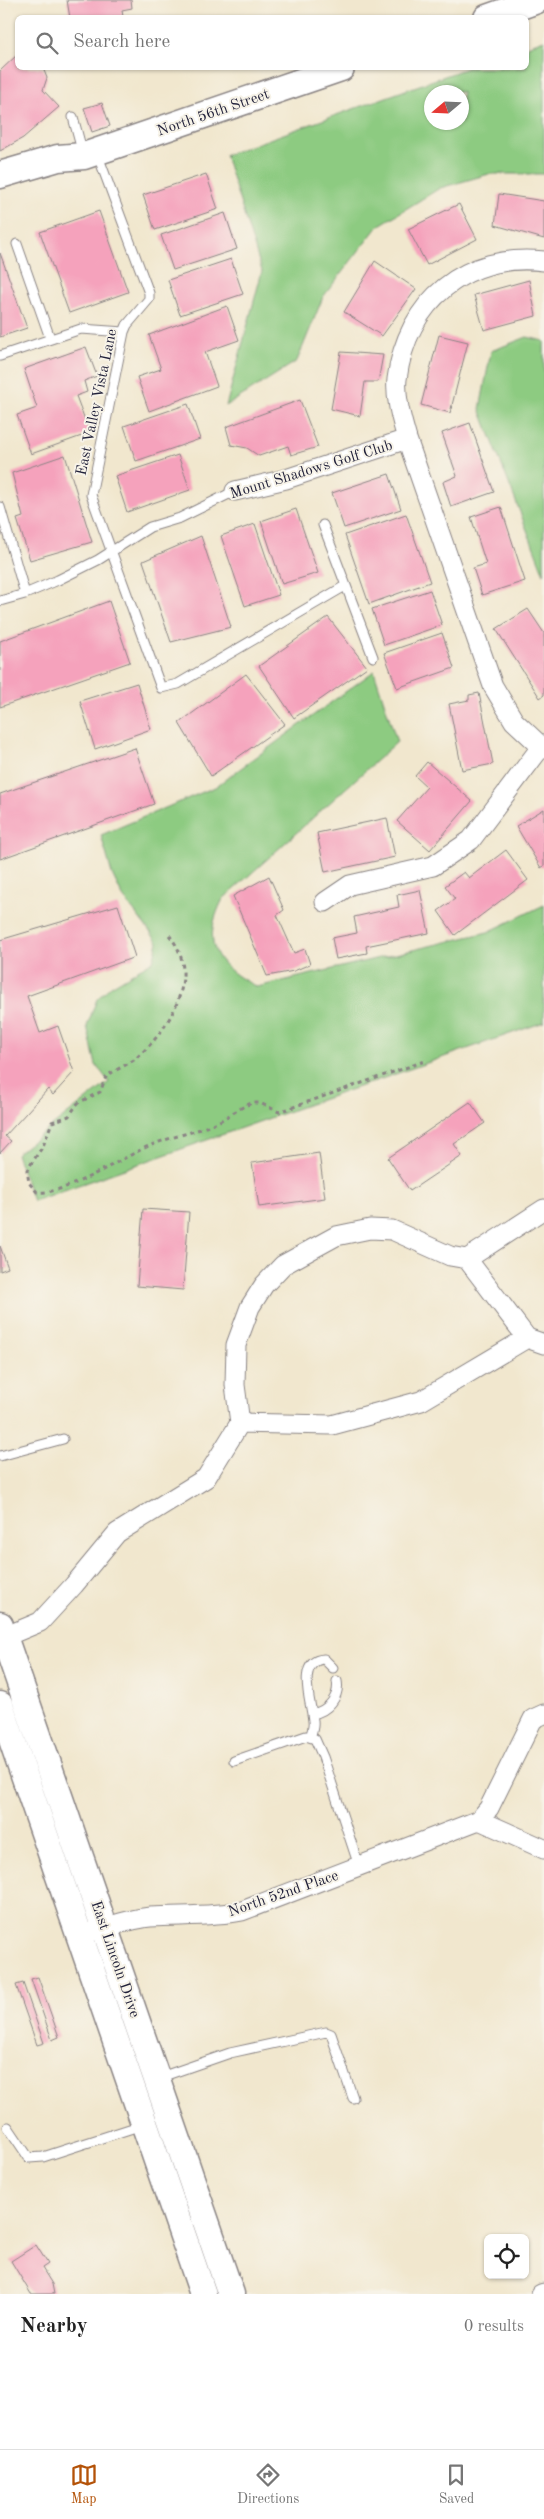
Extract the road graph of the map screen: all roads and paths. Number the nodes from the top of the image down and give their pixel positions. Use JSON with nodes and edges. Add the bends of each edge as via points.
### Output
{"nodes":[{"id":1,"x":537,"y":0,"type":"edge"},
{"id":2,"x":495,"y":15,"type":"edge"},
{"id":3,"x":336,"y":70,"type":"edge"},
{"id":4,"x":73,"y":117,"type":"dead end"},
{"id":5,"x":90,"y":154,"type":"junction"},
{"id":6,"x":0,"y":175,"type":"edge"},
{"id":7,"x":0,"y":194,"type":"edge"},
{"id":8,"x":17,"y":244,"type":"dead end"},
{"id":9,"x":544,"y":261,"type":"edge"},
{"id":10,"x":124,"y":332,"type":"junction"},
{"id":11,"x":50,"y":338,"type":"junction"},
{"id":12,"x":0,"y":356,"type":"edge"},
{"id":13,"x":407,"y":439,"type":"junction"},
{"id":14,"x":235,"y":490,"type":"joint"},
{"id":15,"x":0,"y":507,"type":"edge"},
{"id":16,"x":323,"y":525,"type":"dead end"},
{"id":17,"x":111,"y":552,"type":"junction"},
{"id":18,"x":345,"y":586,"type":"junction"},
{"id":19,"x":25,"y":594,"type":"junction"},
{"id":20,"x":0,"y":601,"type":"edge"},
{"id":21,"x":373,"y":657,"type":"dead end"},
{"id":22,"x":543,"y":748,"type":"edge"},
{"id":23,"x":325,"y":902,"type":"dead end"},
{"id":24,"x":169,"y":936,"type":"dead end"},
{"id":25,"x":425,"y":1061,"type":"dead end"},
{"id":26,"x":544,"y":1209,"type":"edge"},
{"id":27,"x":467,"y":1259,"type":"junction"},
{"id":28,"x":535,"y":1341,"type":"edge"},
{"id":29,"x":240,"y":1424,"type":"junction"},
{"id":30,"x":64,"y":1439,"type":"dead end"},
{"id":31,"x":0,"y":1456,"type":"edge"},
{"id":32,"x":1,"y":1634,"type":"edge"},
{"id":33,"x":333,"y":1668,"type":"dead end"},
{"id":34,"x":337,"y":1681,"type":"dead end"},
{"id":35,"x":0,"y":1705,"type":"edge"},
{"id":36,"x":312,"y":1714,"type":"junction"},
{"id":37,"x":544,"y":1714,"type":"edge"},
{"id":38,"x":310,"y":1737,"type":"junction"},
{"id":39,"x":234,"y":1761,"type":"dead end"},
{"id":40,"x":479,"y":1820,"type":"junction"},
{"id":41,"x":544,"y":1849,"type":"edge"},
{"id":42,"x":359,"y":1866,"type":"junction"},
{"id":43,"x":104,"y":1928,"type":"junction"},
{"id":44,"x":79,"y":1936,"type":"junction"},
{"id":45,"x":157,"y":2078,"type":"junction"},
{"id":46,"x":353,"y":2098,"type":"dead end"},
{"id":47,"x":145,"y":2124,"type":"junction"},
{"id":48,"x":8,"y":2128,"type":"dead end"},
{"id":49,"x":544,"y":2293,"type":"edge"},
{"id":50,"x":203,"y":2294,"type":"edge"},
{"id":51,"x":231,"y":2294,"type":"edge"},
{"id":52,"x":540,"y":2294,"type":"edge"}],
"edges":[{"from":1,"to":2,"type":"main road"},
{"from":3,"to":5,"type":"main road","name":"North 56th Street"},
{"from":4,"to":5,"type":"lane"},
{"from":5,"to":6,"type":"main road","name":"North 56th Street","via":[[58,158]]},
{"from":5,"to":7,"type":"main road","name":"North 56th Street","via":[[62,172]]},
{"from":5,"to":10,"type":"lane","name":"East Valley Vista Lane","via":[[148,293],[149,299]]},
{"from":8,"to":11,"type":"lane"},
{"from":9,"to":13,"type":"street","name":"Mount Shadows Golf Club","via":[[499,261],[453,279],[438,292],[418,318],[404,348],[397,381]]},
{"from":10,"to":11,"type":"lane","via":[[81,329]]},
{"from":10,"to":17,"type":"lane","name":"East Valley Vista Lane","via":[[92,486]]},
{"from":11,"to":12,"type":"lane"},
{"from":13,"to":14,"type":"street","name":"Mount Shadows Golf Club","via":[[286,479]]},
{"from":13,"to":22,"type":"street","name":"Mount Shadows Golf Club","via":[[493,686],[514,721]]},
{"from":14,"to":17,"type":"lane","name":"Mount Shadows Golf Club","via":[[180,518],[150,527]]},
{"from":15,"to":19,"type":"lane"},
{"from":16,"to":18,"type":"lane"},
{"from":17,"to":18,"type":"lane","name":"East Valley Vista Lane","via":[[161,688],[178,684]]},
{"from":17,"to":19,"type":"lane","name":"Mount Shadows Golf Club"},
{"from":18,"to":21,"type":"lane"},
{"from":19,"to":20,"type":"lane","name":"Mount Shadows Golf Club"},
{"from":22,"to":23,"type":"street","name":"Mount Shadows Golf Club","via":[[471,840],[433,866],[350,886]]},
{"from":24,"to":25,"type":"path","via":[[177,945],[183,966],[182,987],[174,1009],[137,1058],[106,1078],[100,1092],[78,1103],[69,1116],[52,1122],[43,1146],[27,1170],[29,1183],[38,1192],[83,1179],[154,1144],[207,1127],[252,1103],[260,1103],[279,1112]]},
{"from":26,"to":27,"type":"street"},
{"from":27,"to":28,"type":"street"},
{"from":27,"to":29,"type":"street","via":[[450,1256],[392,1230],[370,1229],[336,1236],[283,1265],[264,1285],[250,1307],[236,1345],[235,1385]]},
{"from":28,"to":29,"type":"street","via":[[421,1401],[332,1425]]},
{"from":29,"to":32,"type":"street","via":[[206,1478],[117,1533],[40,1622]]},
{"from":30,"to":31,"type":"lane"},
{"from":32,"to":43,"type":"main road","name":"East Lincoln Drive"},
{"from":33,"to":36,"type":"lane","via":[[324,1659],[310,1666],[307,1680]]},
{"from":34,"to":36,"type":"lane","via":[[338,1692],[331,1704]]},
{"from":35,"to":44,"type":"main road","name":"East Lincoln Drive"},
{"from":36,"to":38,"type":"lane","via":[[314,1723]]},
{"from":37,"to":40,"type":"street","via":[[534,1719],[489,1808]]},
{"from":38,"to":39,"type":"lane"},
{"from":38,"to":42,"type":"lane","via":[[315,1739],[323,1757]]},
{"from":40,"to":41,"type":"street"},
{"from":40,"to":42,"type":"street","name":"North 52nd Place"},
{"from":42,"to":43,"type":"street","name":"North 52nd Place","via":[[242,1911],[218,1916],[148,1917]]},
{"from":43,"to":44,"type":"street","name":"North 52nd Place"},
{"from":43,"to":45,"type":"main road","name":"East Lincoln Drive"},
{"from":44,"to":47,"type":"main road","name":"East Lincoln Drive"},
{"from":45,"to":46,"type":"lane","via":[[230,2053],[326,2032],[331,2034]]},
{"from":45,"to":51,"type":"main road","name":"East Lincoln Drive"},
{"from":47,"to":48,"type":"lane","via":[[43,2157],[29,2158]]},
{"from":47,"to":50,"type":"main road","name":"East Lincoln Drive"},
{"from":49,"to":52,"type":"street"}]}
